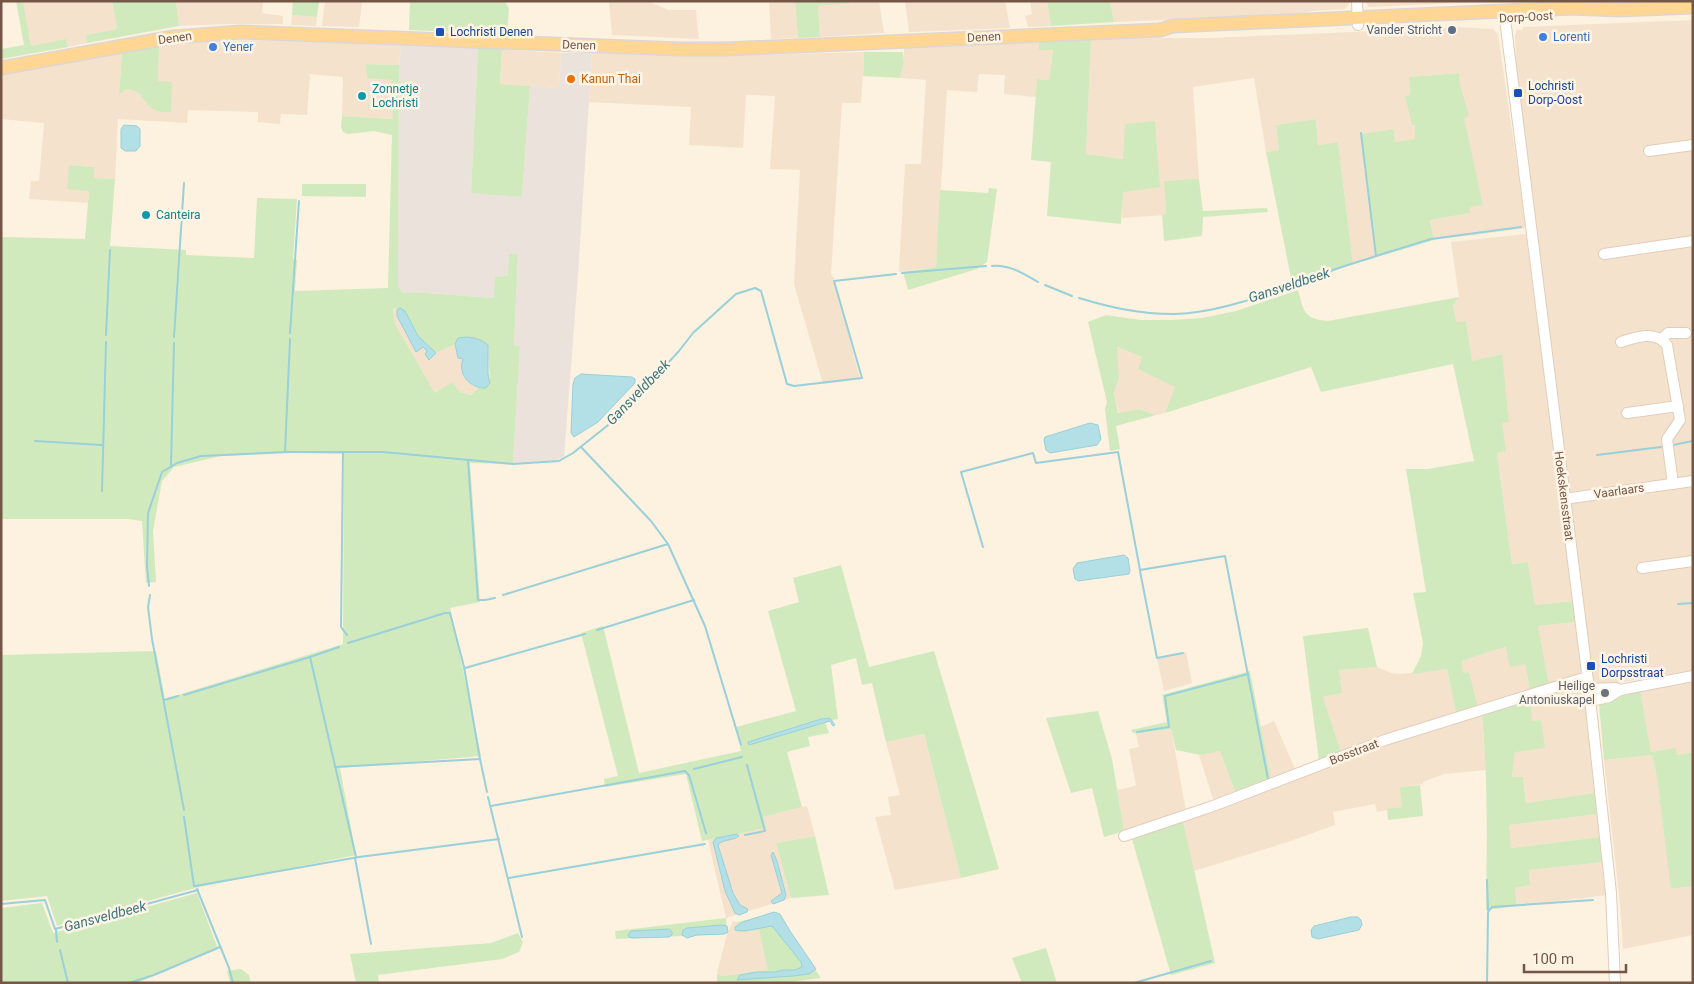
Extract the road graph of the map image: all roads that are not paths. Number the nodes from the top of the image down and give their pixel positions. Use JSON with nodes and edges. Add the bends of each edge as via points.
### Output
{"nodes":[{"id":1,"x":1356,"y":1,"type":"edge"},
{"id":2,"x":1693,"y":7,"type":"edge"},
{"id":3,"x":1693,"y":12,"type":"edge"},
{"id":4,"x":1504,"y":15,"type":"junction"},
{"id":5,"x":1358,"y":21,"type":"junction"},
{"id":6,"x":1,"y":68,"type":"edge"},
{"id":7,"x":1693,"y":145,"type":"edge"},
{"id":8,"x":1649,"y":152,"type":"dead end"},
{"id":9,"x":1693,"y":241,"type":"edge"},
{"id":10,"x":1604,"y":254,"type":"dead end"},
{"id":11,"x":1686,"y":333,"type":"dead end"},
{"id":12,"x":1662,"y":339,"type":"junction"},
{"id":13,"x":1621,"y":342,"type":"dead end"},
{"id":14,"x":1678,"y":406,"type":"junction"},
{"id":15,"x":1627,"y":413,"type":"dead end"},
{"id":16,"x":1693,"y":481,"type":"edge"},
{"id":17,"x":1673,"y":484,"type":"junction"},
{"id":18,"x":1564,"y":499,"type":"junction"},
{"id":19,"x":1693,"y":561,"type":"edge"},
{"id":20,"x":1642,"y":568,"type":"dead end"},
{"id":21,"x":1693,"y":676,"type":"edge"},
{"id":22,"x":1587,"y":677,"type":"junction"},
{"id":23,"x":1589,"y":689,"type":"junction"},
{"id":24,"x":1620,"y":690,"type":"junction"},
{"id":25,"x":1590,"y":701,"type":"junction"},
{"id":26,"x":1124,"y":836,"type":"dead end"},
{"id":27,"x":1615,"y":983,"type":"edge"}],
"edges":[{"from":1,"to":5,"type":"street"},
{"from":2,"to":4,"type":"main road","name":"Dorp-Oost","via":[[1573,8]]},
{"from":3,"to":4,"type":"main road","name":"Dorp-Oost"},
{"from":4,"to":5,"type":"main road","name":"Dorp-Oost"},
{"from":4,"to":18,"type":"street","name":"Hoekskensstraat"},
{"from":5,"to":6,"type":"main road","name":"Denen","via":[[1172,33],[1160,30],[726,49],[241,32],[173,37]]},
{"from":7,"to":8,"type":"street"},
{"from":9,"to":10,"type":"street"},
{"from":11,"to":12,"type":"street","via":[[1668,333]]},
{"from":12,"to":13,"type":"street","via":[[1637,337]]},
{"from":12,"to":14,"type":"street"},
{"from":14,"to":15,"type":"street"},
{"from":14,"to":17,"type":"street","via":[[1680,420],[1667,440]]},
{"from":16,"to":17,"type":"street","name":"Vaarlaars"},
{"from":17,"to":18,"type":"street","name":"Vaarlaars"},
{"from":18,"to":22,"type":"street","name":"Hoekskensstraat"},
{"from":19,"to":20,"type":"street"},
{"from":21,"to":24,"type":"street"},
{"from":22,"to":23,"type":"street","name":"Hoekskensstraat"},
{"from":22,"to":26,"type":"street","name":"Bosstraat","via":[[1385,740],[1213,806]]},
{"from":23,"to":24,"type":"street"},
{"from":23,"to":25,"type":"street","name":"Hoekskensstraat"},
{"from":24,"to":25,"type":"street"},
{"from":25,"to":27,"type":"street","name":"Hoekskensstraat","via":[[1611,893]]}]}
